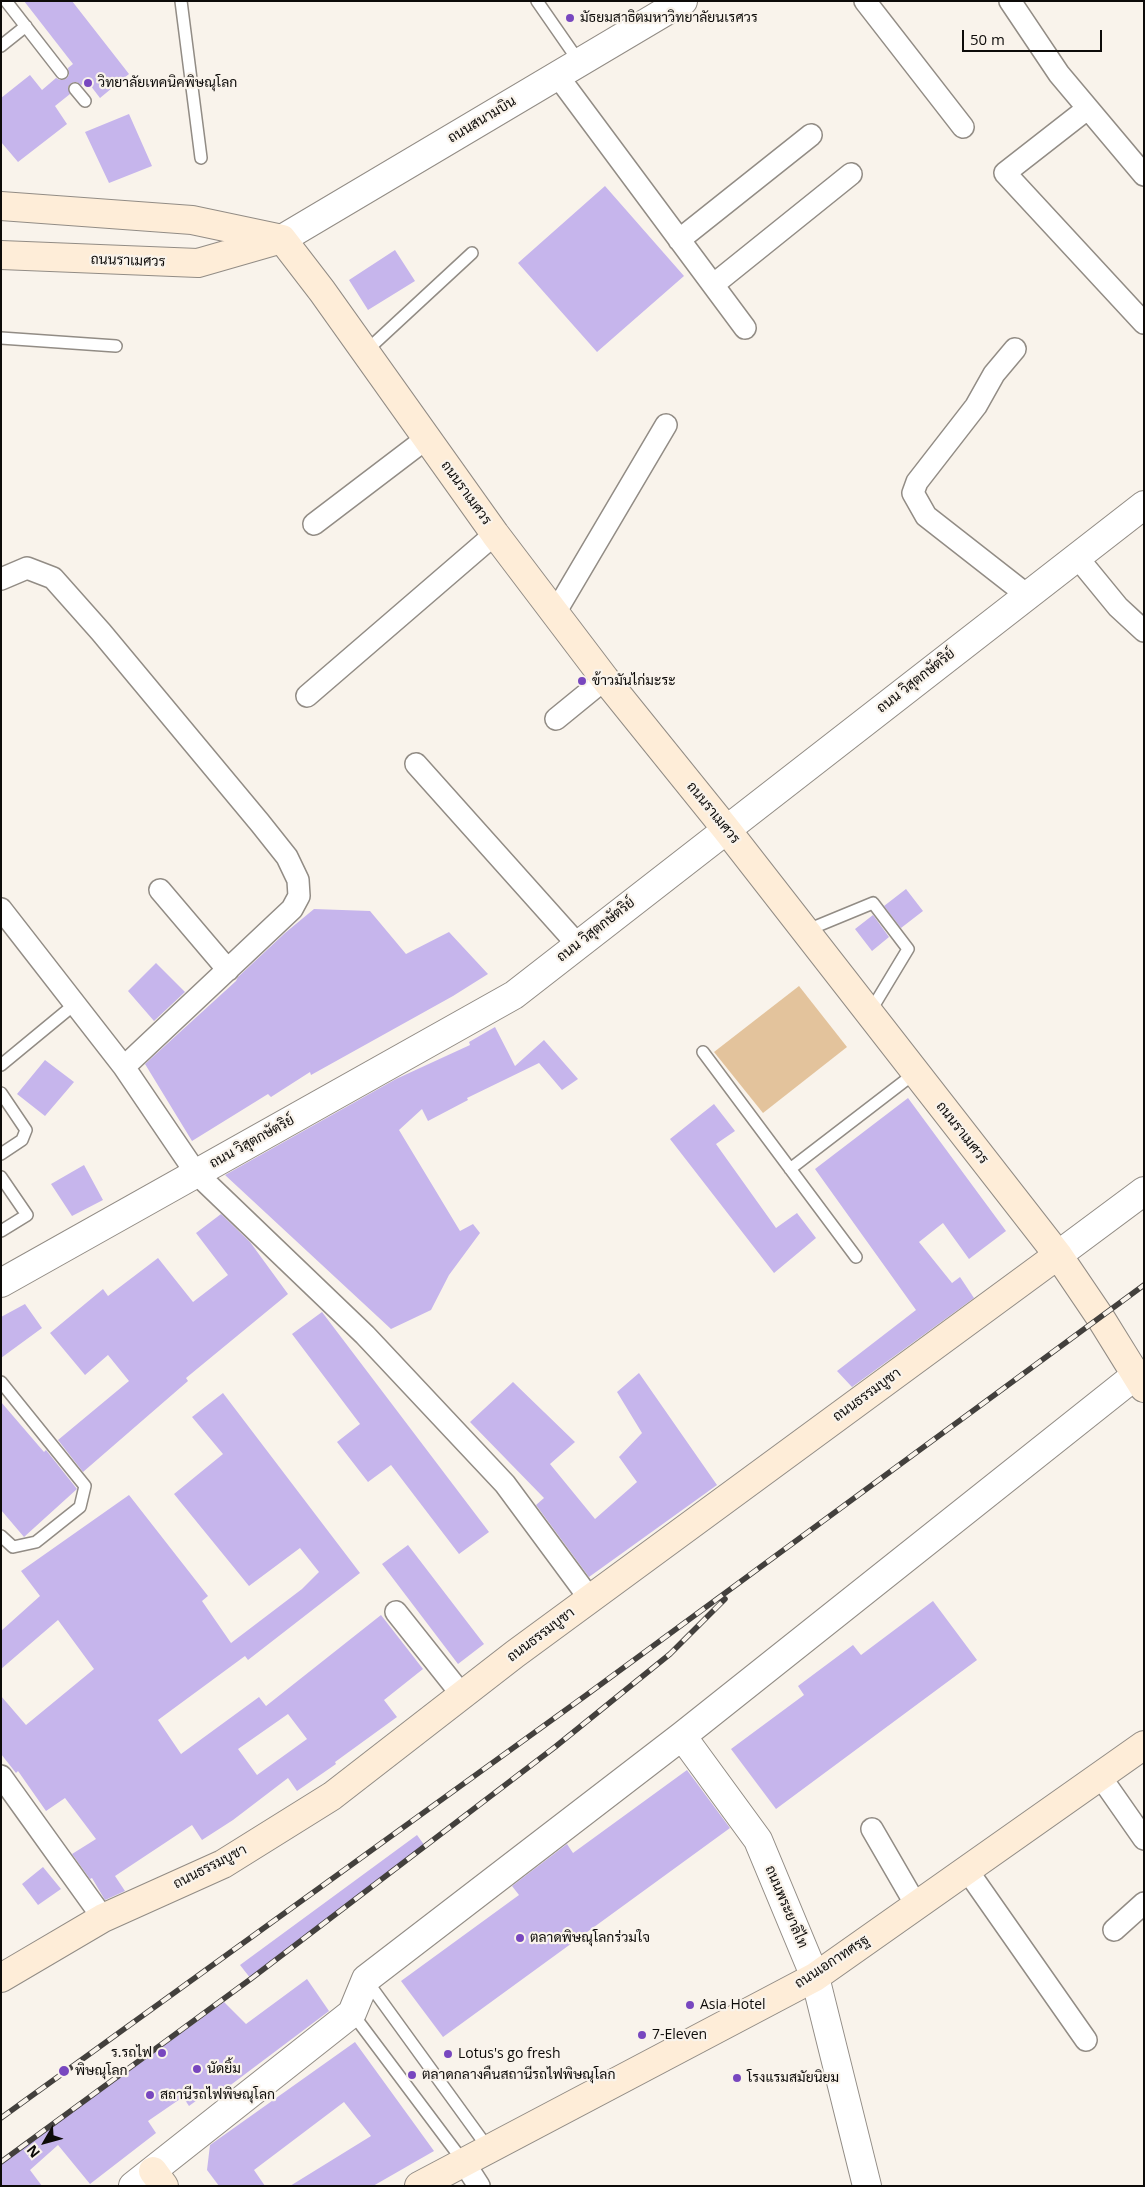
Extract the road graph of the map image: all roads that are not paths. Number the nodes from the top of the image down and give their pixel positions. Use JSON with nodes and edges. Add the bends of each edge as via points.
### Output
{"nodes":[{"id":1,"x":6,"y":1,"type":"edge"},
{"id":2,"x":181,"y":1,"type":"edge"},
{"id":3,"x":538,"y":1,"type":"edge"},
{"id":4,"x":683,"y":1,"type":"edge"},
{"id":5,"x":865,"y":1,"type":"edge"},
{"id":6,"x":1010,"y":1,"type":"edge"},
{"id":7,"x":26,"y":26,"type":"junction"},
{"id":8,"x":1,"y":46,"type":"edge"},
{"id":9,"x":568,"y":69,"type":"junction"},
{"id":10,"x":62,"y":73,"type":"dead end"},
{"id":11,"x":75,"y":89,"type":"dead end"},
{"id":12,"x":85,"y":101,"type":"dead end"},
{"id":13,"x":1087,"y":109,"type":"junction"},
{"id":14,"x":963,"y":127,"type":"dead end"},
{"id":15,"x":811,"y":135,"type":"dead end"},
{"id":16,"x":201,"y":158,"type":"dead end"},
{"id":17,"x":852,"y":174,"type":"dead end"},
{"id":18,"x":1144,"y":175,"type":"edge"},
{"id":19,"x":1,"y":206,"type":"edge"},
{"id":20,"x":282,"y":239,"type":"junction"},
{"id":21,"x":679,"y":240,"type":"junction"},
{"id":22,"x":472,"y":253,"type":"dead end"},
{"id":23,"x":1,"y":255,"type":"edge"},
{"id":24,"x":713,"y":285,"type":"junction"},
{"id":25,"x":1144,"y":323,"type":"edge"},
{"id":26,"x":745,"y":328,"type":"dead end"},
{"id":27,"x":1,"y":338,"type":"edge"},
{"id":28,"x":116,"y":346,"type":"dead end"},
{"id":29,"x":1014,"y":349,"type":"dead end"},
{"id":30,"x":365,"y":352,"type":"junction"},
{"id":31,"x":666,"y":425,"type":"dead end"},
{"id":32,"x":427,"y":438,"type":"junction"},
{"id":33,"x":1144,"y":505,"type":"edge"},
{"id":34,"x":314,"y":524,"type":"dead end"},
{"id":35,"x":495,"y":534,"type":"junction"},
{"id":36,"x":1077,"y":557,"type":"junction"},
{"id":37,"x":1,"y":580,"type":"edge"},
{"id":38,"x":1028,"y":595,"type":"junction"},
{"id":39,"x":555,"y":613,"type":"junction"},
{"id":40,"x":1144,"y":631,"type":"edge"},
{"id":41,"x":605,"y":679,"type":"junction"},
{"id":42,"x":307,"y":696,"type":"dead end"},
{"id":43,"x":556,"y":719,"type":"dead end"},
{"id":44,"x":416,"y":764,"type":"dead end"},
{"id":45,"x":726,"y":829,"type":"junction"},
{"id":46,"x":160,"y":890,"type":"dead end"},
{"id":47,"x":1,"y":909,"type":"edge"},
{"id":48,"x":805,"y":930,"type":"junction"},
{"id":49,"x":578,"y":945,"type":"junction"},
{"id":50,"x":228,"y":970,"type":"junction"},
{"id":51,"x":75,"y":1004,"type":"junction"},
{"id":52,"x":869,"y":1013,"type":"junction"},
{"id":53,"x":704,"y":1052,"type":"dead end"},
{"id":54,"x":1,"y":1065,"type":"edge"},
{"id":55,"x":124,"y":1067,"type":"junction"},
{"id":56,"x":915,"y":1073,"type":"junction"},
{"id":57,"x":1,"y":1093,"type":"edge"},
{"id":58,"x":1,"y":1154,"type":"edge"},
{"id":59,"x":790,"y":1169,"type":"junction"},
{"id":60,"x":196,"y":1173,"type":"junction"},
{"id":61,"x":1,"y":1177,"type":"edge"},
{"id":62,"x":1144,"y":1190,"type":"edge"},
{"id":63,"x":1,"y":1231,"type":"edge"},
{"id":64,"x":1058,"y":1256,"type":"junction"},
{"id":65,"x":856,"y":1258,"type":"dead end"},
{"id":66,"x":1,"y":1283,"type":"edge"},
{"id":67,"x":1140,"y":1381,"type":"edge"},
{"id":68,"x":1,"y":1382,"type":"edge"},
{"id":69,"x":1,"y":1536,"type":"edge"},
{"id":70,"x":590,"y":1599,"type":"junction"},
{"id":71,"x":396,"y":1612,"type":"dead end"},
{"id":72,"x":462,"y":1695,"type":"junction"},
{"id":73,"x":682,"y":1736,"type":"junction"},
{"id":74,"x":1144,"y":1745,"type":"edge"},
{"id":75,"x":1,"y":1776,"type":"edge"},
{"id":76,"x":1100,"y":1776,"type":"junction"},
{"id":77,"x":872,"y":1829,"type":"dead end"},
{"id":78,"x":1144,"y":1840,"type":"edge"},
{"id":79,"x":966,"y":1870,"type":"junction"},
{"id":80,"x":1144,"y":1903,"type":"edge"},
{"id":81,"x":916,"y":1905,"type":"junction"},
{"id":82,"x":103,"y":1918,"type":"junction"},
{"id":83,"x":1114,"y":1930,"type":"dead end"},
{"id":84,"x":815,"y":1976,"type":"junction"},
{"id":85,"x":1,"y":1978,"type":"edge"},
{"id":86,"x":366,"y":1979,"type":"junction"},
{"id":87,"x":352,"y":2012,"type":"junction"},
{"id":88,"x":1086,"y":2040,"type":"dead end"},
{"id":89,"x":488,"y":2148,"type":"junction"},
{"id":90,"x":463,"y":2161,"type":"junction"},
{"id":91,"x":150,"y":2181,"type":"edge"},
{"id":92,"x":419,"y":2186,"type":"edge"},
{"id":93,"x":479,"y":2186,"type":"edge"},
{"id":94,"x":867,"y":2186,"type":"edge"}],
"edges":[{"from":1,"to":7,"type":"lane"},
{"from":2,"to":16,"type":"lane"},
{"from":3,"to":9,"type":"lane"},
{"from":4,"to":9,"type":"street","name":"ถนนสนามบิน"},
{"from":5,"to":14,"type":"street"},
{"from":6,"to":13,"type":"street","via":[[1032,37]]},
{"from":7,"to":8,"type":"lane"},
{"from":7,"to":10,"type":"lane"},
{"from":9,"to":20,"type":"street","name":"ถนนสนามบิน"},
{"from":9,"to":21,"type":"street"},
{"from":11,"to":12,"type":"lane"},
{"from":13,"to":18,"type":"street"},
{"from":13,"to":25,"type":"street","via":[[1005,173]]},
{"from":15,"to":21,"type":"street"},
{"from":17,"to":24,"type":"street"},
{"from":19,"to":20,"type":"main road","via":[[192,220]]},
{"from":20,"to":23,"type":"main road","name":"ถนนราเมศวร","via":[[198,263]]},
{"from":20,"to":30,"type":"main road","name":"ถนนราเมศวร"},
{"from":21,"to":24,"type":"street"},
{"from":22,"to":30,"type":"lane"},
{"from":24,"to":26,"type":"street"},
{"from":27,"to":28,"type":"lane"},
{"from":29,"to":38,"type":"street","via":[[994,374],[976,406],[917,482],[913,493],[926,516]]},
{"from":30,"to":32,"type":"main road","name":"ถนนราเมศวร"},
{"from":31,"to":39,"type":"street"},
{"from":32,"to":34,"type":"street"},
{"from":32,"to":35,"type":"main road","name":"ถนนราเมศวร"},
{"from":33,"to":36,"type":"street","name":"ถนน วิสุตกษัตริย์"},
{"from":35,"to":39,"type":"main road","name":"ถนนราเมศวร"},
{"from":35,"to":42,"type":"street"},
{"from":36,"to":38,"type":"street","name":"ถนน วิสุตกษัตริย์"},
{"from":36,"to":40,"type":"street","via":[[1118,607]]},
{"from":37,"to":50,"type":"street","via":[[27,568],[53,578],[286,857],[298,880],[299,896],[292,909]]},
{"from":38,"to":45,"type":"street","name":"ถนน วิสุตกษัตริย์"},
{"from":39,"to":41,"type":"main road","name":"ถนนราเมศวร"},
{"from":41,"to":43,"type":"street"},
{"from":41,"to":45,"type":"main road","name":"ถนนราเมศวร"},
{"from":44,"to":49,"type":"street"},
{"from":45,"to":48,"type":"main road","name":"ถนนราเมศวร"},
{"from":45,"to":49,"type":"street","name":"ถนน วิสุตกษัตริย์"},
{"from":46,"to":50,"type":"street"},
{"from":47,"to":51,"type":"street"},
{"from":48,"to":52,"type":"main road","name":"ถนนราเมศวร"},
{"from":48,"to":52,"type":"lane","via":[[873,903],[908,949]]},
{"from":49,"to":60,"type":"street","name":"ถนน วิสุตกษัตริย์","via":[[514,994]]},
{"from":50,"to":55,"type":"street"},
{"from":51,"to":54,"type":"lane"},
{"from":51,"to":55,"type":"street"},
{"from":52,"to":56,"type":"main road","name":"ถนนราเมศวร"},
{"from":53,"to":59,"type":"lane"},
{"from":55,"to":60,"type":"street"},
{"from":56,"to":59,"type":"lane"},
{"from":56,"to":64,"type":"main road","name":"ถนนราเมศวร"},
{"from":57,"to":58,"type":"lane","via":[[26,1130],[22,1140]]},
{"from":59,"to":65,"type":"lane"},
{"from":60,"to":66,"type":"street","name":"ถนน วิสุตกษัตริย์"},
{"from":60,"to":70,"type":"street","via":[[365,1335],[505,1484]]},
{"from":61,"to":63,"type":"lane","via":[[27,1215]]},
{"from":62,"to":64,"type":"street"},
{"from":64,"to":67,"type":"main road","name":"ถนนราเมศวร"},
{"from":64,"to":70,"type":"main road","name":"ถนนธรรมบูชา"},
{"from":67,"to":73,"type":"street"},
{"from":68,"to":69,"type":"lane","via":[[85,1486],[80,1507],[36,1542],[13,1547]]},
{"from":70,"to":72,"type":"main road","name":"ถนนธรรมบูชา"},
{"from":71,"to":72,"type":"street"},
{"from":72,"to":82,"type":"main road","name":"ถนนธรรมบูชา","via":[[332,1796],[223,1864]]},
{"from":73,"to":84,"type":"street","name":"ถนนพระยาลิไท","via":[[758,1840]]},
{"from":73,"to":86,"type":"street"},
{"from":74,"to":76,"type":"main road","name":"ถนนเอกาทศรฐ"},
{"from":75,"to":82,"type":"street"},
{"from":76,"to":78,"type":"street"},
{"from":76,"to":79,"type":"main road","name":"ถนนเอกาทศรฐ"},
{"from":77,"to":81,"type":"street"},
{"from":79,"to":81,"type":"main road","name":"ถนนเอกาทศรฐ"},
{"from":79,"to":88,"type":"street"},
{"from":80,"to":83,"type":"street"},
{"from":81,"to":84,"type":"main road","name":"ถนนเอกาทศรฐ"},
{"from":82,"to":85,"type":"main road","name":"ถนนธรรมบูชา"},
{"from":84,"to":89,"type":"main road","name":"ถนนเอกาทศรฐ"},
{"from":84,"to":94,"type":"street","name":"ถนนพระยาลิไท"},
{"from":86,"to":87,"type":"street"},
{"from":86,"to":89,"type":"lane"},
{"from":87,"to":90,"type":"lane"},
{"from":87,"to":91,"type":"street"},
{"from":89,"to":90,"type":"main road","name":"ถนนเอกาทศรฐ"},
{"from":90,"to":92,"type":"main road","name":"ถนนเอกาทศรฐ"},
{"from":90,"to":93,"type":"street"}]}
